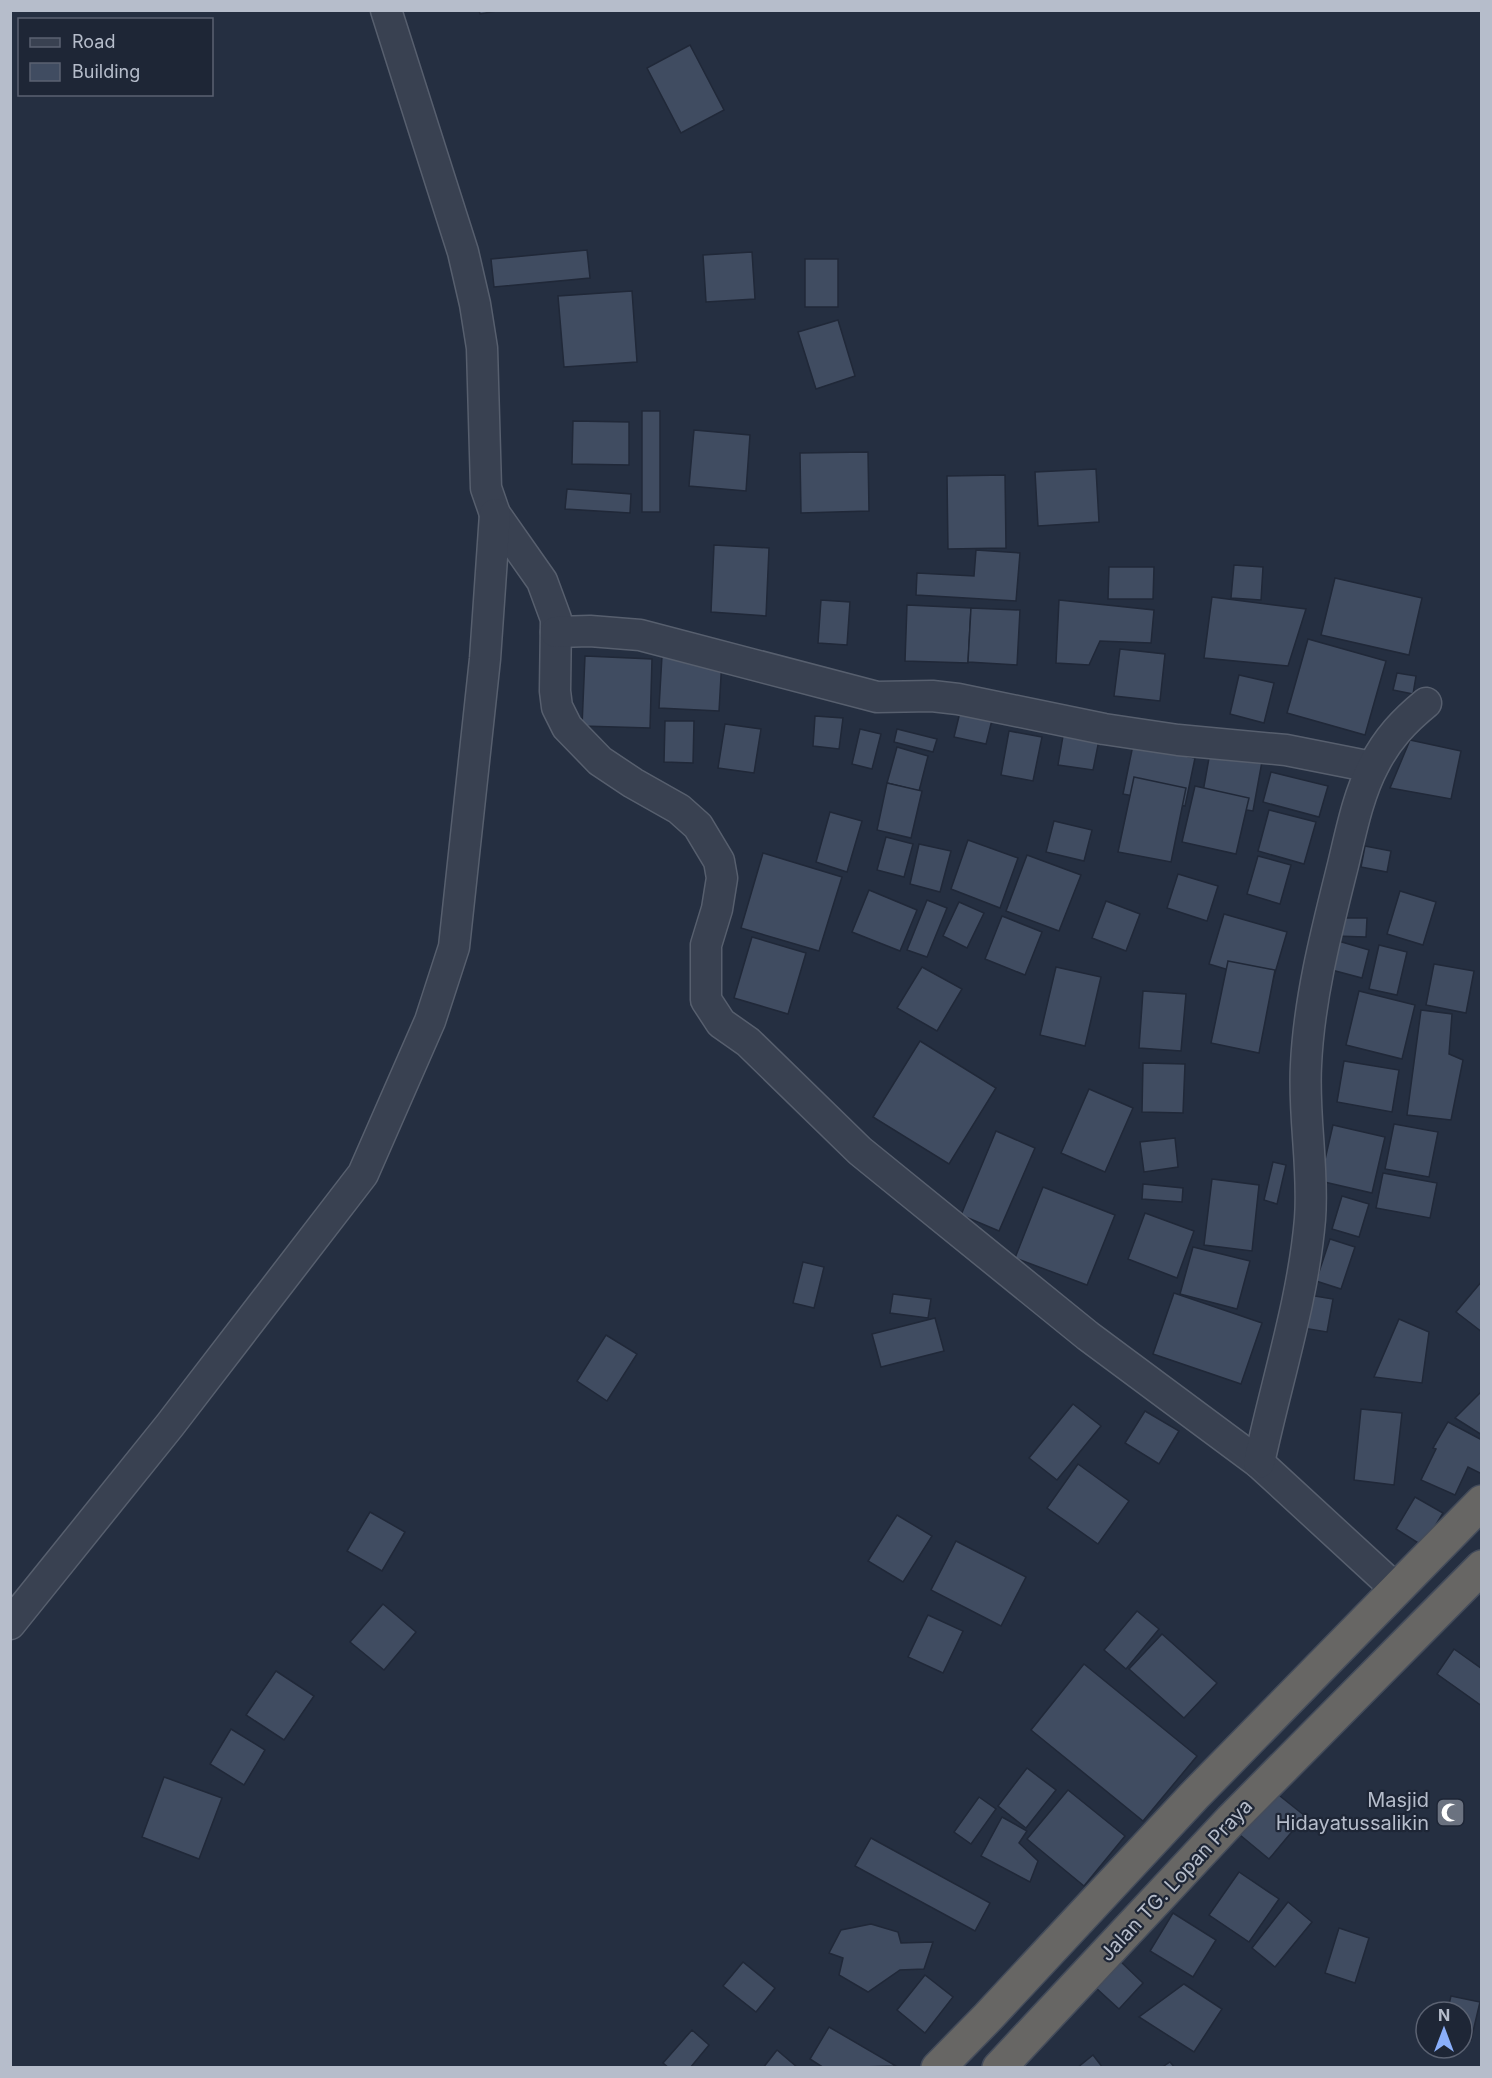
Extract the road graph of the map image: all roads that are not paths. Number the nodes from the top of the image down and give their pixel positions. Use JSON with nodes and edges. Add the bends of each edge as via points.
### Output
{"nodes":[{"id":1,"x":386,"y":10,"type":"edge"},
{"id":2,"x":495,"y":514,"type":"junction"},
{"id":3,"x":556,"y":632,"type":"junction"},
{"id":4,"x":1425,"y":703,"type":"dead end"},
{"id":5,"x":1372,"y":767,"type":"junction"},
{"id":6,"x":1259,"y":1463,"type":"junction"},
{"id":7,"x":1482,"y":1502,"type":"edge"},
{"id":8,"x":1482,"y":1567,"type":"edge"},
{"id":9,"x":1396,"y":1589,"type":"junction"},
{"id":10,"x":10,"y":1624,"type":"edge"},
{"id":11,"x":988,"y":2017,"type":"junction"},
{"id":12,"x":1023,"y":2042,"type":"junction"},
{"id":13,"x":938,"y":2067,"type":"edge"},
{"id":14,"x":999,"y":2067,"type":"edge"}],
"edges":[{"from":1,"to":2,"type":"street","via":[[463,252],[475,304],[482,348],[486,488]]},
{"from":2,"to":3,"type":"street","via":[[542,581],[556,619]]},
{"from":2,"to":10,"type":"street","via":[[485,659],[454,947],[430,1021],[363,1174],[170,1425]]},
{"from":3,"to":5,"type":"street","via":[[640,635],[877,697],[958,699],[1104,729],[1286,750]]},
{"from":3,"to":6,"type":"street","via":[[555,691],[567,727],[600,760],[679,809],[698,826],[719,861],[722,878],[706,945],[705,972],[706,1000],[721,1023],[748,1042],[860,1151],[1088,1336]]},
{"from":4,"to":5,"type":"street","via":[[1396,730]]},
{"from":5,"to":6,"type":"street","via":[[1338,885],[1312,1013],[1306,1062],[1310,1216],[1305,1260]]},
{"from":6,"to":9,"type":"street"},
{"from":7,"to":9,"type":"highway"},
{"from":8,"to":12,"type":"highway","name":"Jalan TG. Lopan Praya","via":[[1231,1820]]},
{"from":9,"to":11,"type":"highway","via":[[1194,1796]]},
{"from":11,"to":12,"type":"highway"},
{"from":11,"to":13,"type":"highway"},
{"from":12,"to":14,"type":"highway","name":"Jalan TG. Lopan Praya"}]}
